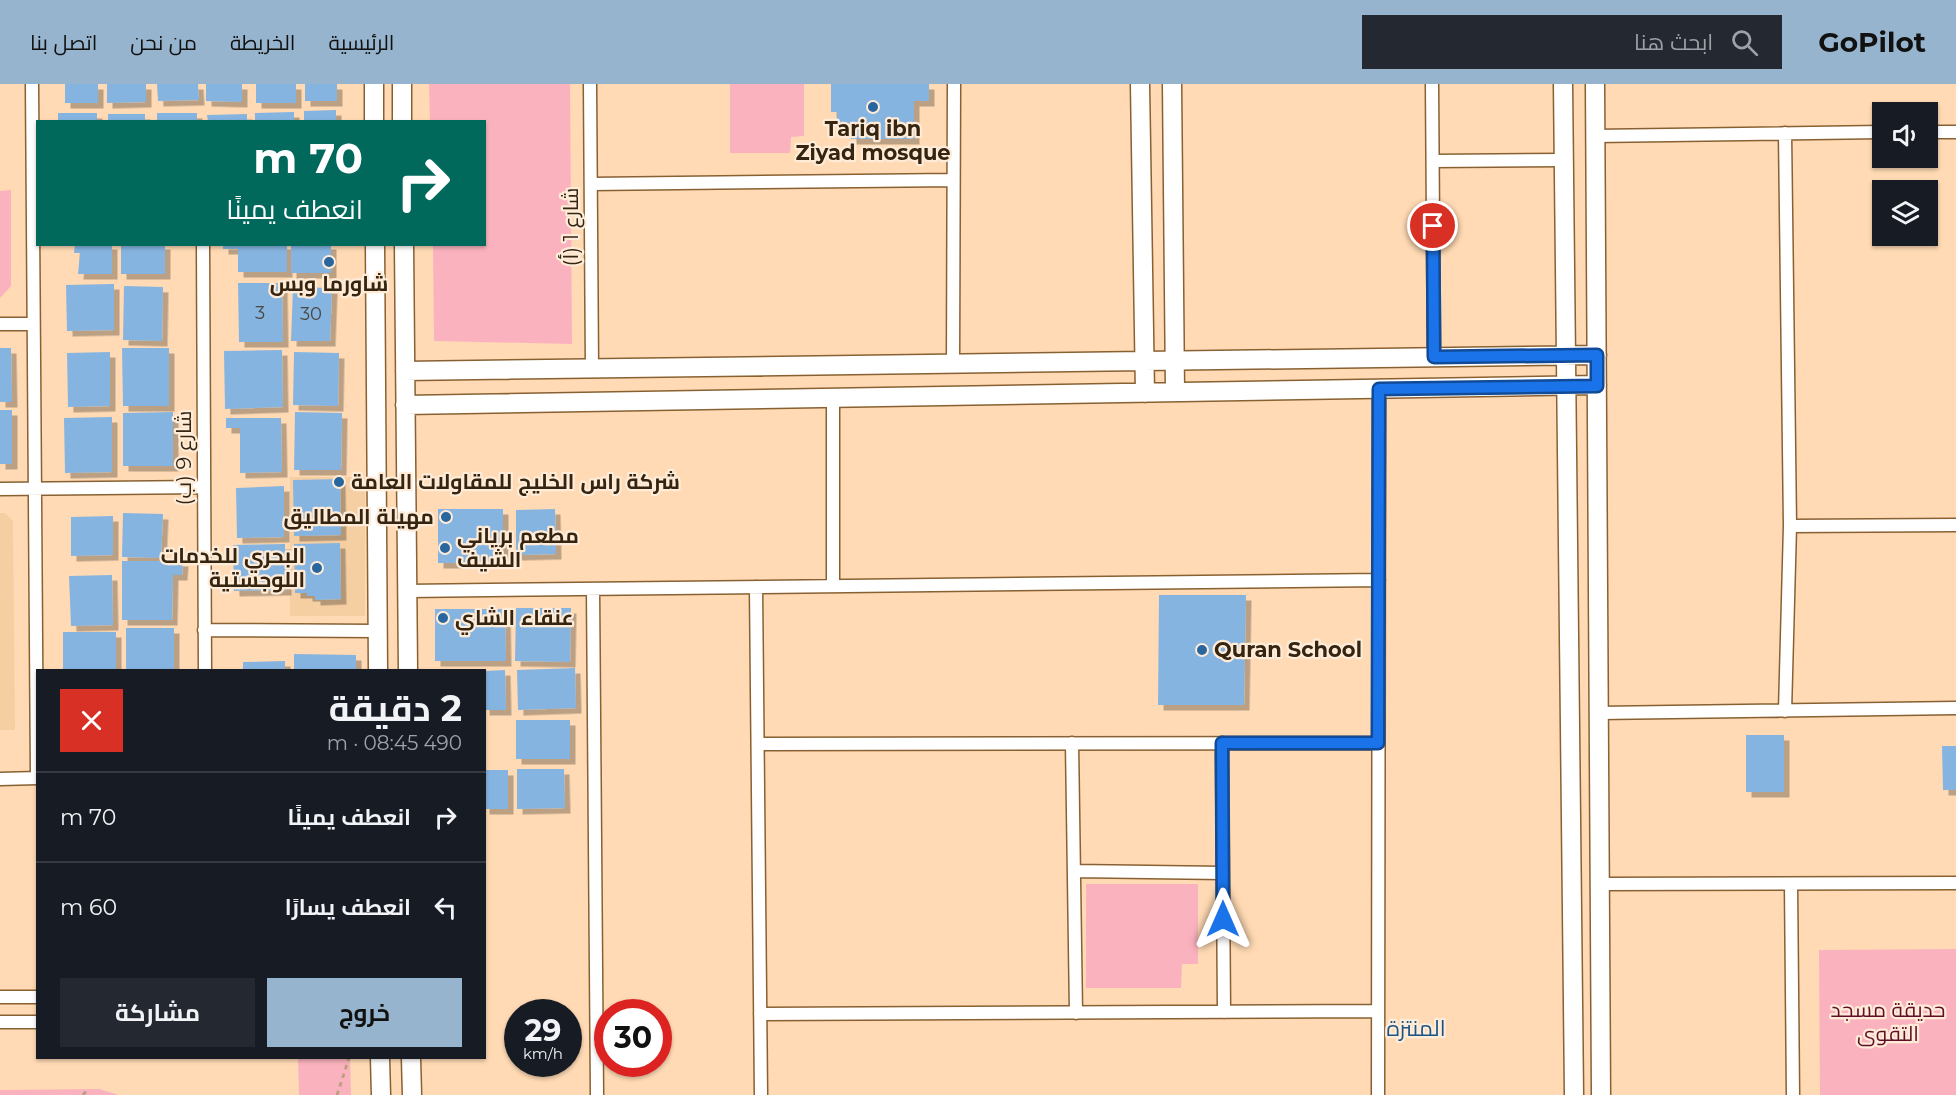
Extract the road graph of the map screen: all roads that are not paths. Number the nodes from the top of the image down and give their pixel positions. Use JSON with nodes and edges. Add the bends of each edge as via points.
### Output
{"nodes":[{"id":1,"x":32,"y":84,"type":"edge"},
{"id":2,"x":374,"y":84,"type":"edge"},
{"id":3,"x":402,"y":84,"type":"edge"},
{"id":4,"x":590,"y":84,"type":"edge"},
{"id":5,"x":954,"y":84,"type":"edge"},
{"id":6,"x":1140,"y":84,"type":"edge"},
{"id":7,"x":1172,"y":84,"type":"edge"},
{"id":8,"x":1432,"y":84,"type":"edge"},
{"id":9,"x":1563,"y":84,"type":"edge"},
{"id":10,"x":1595,"y":84,"type":"edge"},
{"id":11,"x":374,"y":120,"type":"edge"},
{"id":12,"x":402,"y":120,"type":"edge"},
{"id":13,"x":1872,"y":132,"type":"edge"},
{"id":14,"x":1938,"y":132,"type":"edge"},
{"id":15,"x":1956,"y":132,"type":"edge"},
{"id":16,"x":1785,"y":133,"type":"junction"},
{"id":17,"x":1595,"y":136,"type":"junction"},
{"id":18,"x":1564,"y":160,"type":"junction"},
{"id":19,"x":1433,"y":161,"type":"junction"},
{"id":20,"x":953,"y":180,"type":"junction"},
{"id":21,"x":591,"y":184,"type":"junction"},
{"id":22,"x":35,"y":188,"type":"edge"},
{"id":23,"x":203,"y":246,"type":"edge"},
{"id":24,"x":375,"y":246,"type":"edge"},
{"id":25,"x":404,"y":246,"type":"edge"},
{"id":26,"x":0,"y":324,"type":"edge"},
{"id":27,"x":33,"y":324,"type":"junction"},
{"id":28,"x":1566,"y":355,"type":"junction"},
{"id":29,"x":1597,"y":355,"type":"junction"},
{"id":30,"x":1434,"y":357,"type":"junction"},
{"id":31,"x":1144,"y":361,"type":"junction"},
{"id":32,"x":1175,"y":361,"type":"junction"},
{"id":33,"x":953,"y":364,"type":"junction"},
{"id":34,"x":592,"y":369,"type":"junction"},
{"id":35,"x":405,"y":371,"type":"junction"},
{"id":36,"x":1566,"y":386,"type":"junction"},
{"id":37,"x":1597,"y":386,"type":"junction"},
{"id":38,"x":1379,"y":389,"type":"junction"},
{"id":39,"x":1175,"y":392,"type":"junction"},
{"id":40,"x":1145,"y":393,"type":"junction"},
{"id":41,"x":833,"y":398,"type":"junction"},
{"id":42,"x":405,"y":405,"type":"junction"},
{"id":43,"x":203,"y":487,"type":"junction"},
{"id":44,"x":0,"y":489,"type":"edge"},
{"id":45,"x":35,"y":489,"type":"junction"},
{"id":46,"x":1956,"y":525,"type":"edge"},
{"id":47,"x":1790,"y":526,"type":"junction"},
{"id":48,"x":1379,"y":580,"type":"junction"},
{"id":49,"x":833,"y":586,"type":"junction"},
{"id":50,"x":756,"y":587,"type":"junction"},
{"id":51,"x":593,"y":589,"type":"junction"},
{"id":52,"x":407,"y":591,"type":"junction"},
{"id":53,"x":204,"y":630,"type":"junction"},
{"id":54,"x":377,"y":631,"type":"junction"},
{"id":55,"x":36,"y":669,"type":"edge"},
{"id":56,"x":204,"y":669,"type":"edge"},
{"id":57,"x":378,"y":669,"type":"edge"},
{"id":58,"x":408,"y":669,"type":"edge"},
{"id":59,"x":1956,"y":708,"type":"edge"},
{"id":60,"x":1785,"y":711,"type":"junction"},
{"id":61,"x":1599,"y":713,"type":"junction"},
{"id":62,"x":1072,"y":743,"type":"junction"},
{"id":63,"x":1222,"y":743,"type":"junction"},
{"id":64,"x":1378,"y":743,"type":"junction"},
{"id":65,"x":758,"y":744,"type":"junction"},
{"id":66,"x":36,"y":778,"type":"edge"},
{"id":67,"x":0,"y":779,"type":"edge"},
{"id":68,"x":1074,"y":871,"type":"junction"},
{"id":69,"x":1223,"y":873,"type":"junction"},
{"id":70,"x":1956,"y":883,"type":"edge"},
{"id":71,"x":1791,"y":884,"type":"junction"},
{"id":72,"x":1600,"y":885,"type":"junction"},
{"id":73,"x":0,"y":997,"type":"edge"},
{"id":74,"x":36,"y":997,"type":"edge"},
{"id":75,"x":1378,"y":1011,"type":"junction"},
{"id":76,"x":1076,"y":1012,"type":"junction"},
{"id":77,"x":1224,"y":1012,"type":"junction"},
{"id":78,"x":760,"y":1014,"type":"junction"},
{"id":79,"x":0,"y":1022,"type":"edge"},
{"id":80,"x":36,"y":1022,"type":"edge"},
{"id":81,"x":380,"y":1059,"type":"edge"},
{"id":82,"x":411,"y":1059,"type":"edge"},
{"id":83,"x":381,"y":1095,"type":"edge"},
{"id":84,"x":412,"y":1095,"type":"edge"},
{"id":85,"x":597,"y":1095,"type":"edge"},
{"id":86,"x":761,"y":1095,"type":"edge"},
{"id":87,"x":1378,"y":1095,"type":"edge"},
{"id":88,"x":1574,"y":1095,"type":"edge"},
{"id":89,"x":1601,"y":1095,"type":"edge"},
{"id":90,"x":1793,"y":1095,"type":"edge"}],
"edges":[{"from":1,"to":22,"type":"street"},
{"from":2,"to":11,"type":"main road"},
{"from":3,"to":12,"type":"main road"},
{"from":4,"to":21,"type":"street","name":"شارع 1 (أ)"},
{"from":5,"to":20,"type":"street"},
{"from":6,"to":31,"type":"main road"},
{"from":7,"to":32,"type":"main road"},
{"from":8,"to":19,"type":"street"},
{"from":9,"to":18,"type":"main road"},
{"from":10,"to":17,"type":"main road"},
{"from":13,"to":16,"type":"street"},
{"from":14,"to":15,"type":"street"},
{"from":16,"to":17,"type":"street"},
{"from":16,"to":47,"type":"street"},
{"from":17,"to":29,"type":"main road"},
{"from":18,"to":19,"type":"street"},
{"from":18,"to":28,"type":"main road"},
{"from":19,"to":30,"type":"street"},
{"from":20,"to":21,"type":"street"},
{"from":20,"to":33,"type":"street"},
{"from":21,"to":34,"type":"street","name":"شارع 1 (أ)"},
{"from":22,"to":27,"type":"street"},
{"from":23,"to":43,"type":"street","name":"شارع 9 (ب)"},
{"from":24,"to":54,"type":"main road"},
{"from":25,"to":35,"type":"main road"},
{"from":26,"to":27,"type":"street"},
{"from":27,"to":45,"type":"street"},
{"from":28,"to":29,"type":"main road"},
{"from":28,"to":30,"type":"main road"},
{"from":28,"to":36,"type":"main road"},
{"from":29,"to":37,"type":"main road"},
{"from":30,"to":32,"type":"main road"},
{"from":31,"to":32,"type":"main road"},
{"from":31,"to":33,"type":"main road"},
{"from":31,"to":40,"type":"main road"},
{"from":32,"to":39,"type":"main road"},
{"from":33,"to":34,"type":"main road"},
{"from":34,"to":35,"type":"main road"},
{"from":35,"to":42,"type":"main road"},
{"from":36,"to":37,"type":"main road"},
{"from":36,"to":38,"type":"main road"},
{"from":36,"to":88,"type":"main road"},
{"from":37,"to":61,"type":"main road"},
{"from":38,"to":39,"type":"main road"},
{"from":38,"to":48,"type":"street"},
{"from":39,"to":40,"type":"main road"},
{"from":40,"to":41,"type":"main road"},
{"from":41,"to":42,"type":"main road"},
{"from":41,"to":49,"type":"street"},
{"from":42,"to":52,"type":"main road"},
{"from":43,"to":45,"type":"street"},
{"from":43,"to":53,"type":"street","name":"شارع 9 (ب)"},
{"from":44,"to":45,"type":"street"},
{"from":45,"to":55,"type":"street"},
{"from":46,"to":47,"type":"street"},
{"from":47,"to":60,"type":"street"},
{"from":48,"to":49,"type":"street"},
{"from":48,"to":64,"type":"street"},
{"from":49,"to":50,"type":"street"},
{"from":50,"to":51,"type":"street"},
{"from":50,"to":65,"type":"street"},
{"from":51,"to":52,"type":"street"},
{"from":51,"to":85,"type":"street"},
{"from":52,"to":58,"type":"main road"},
{"from":53,"to":54,"type":"street"},
{"from":53,"to":56,"type":"street","name":"شارع 9 (ب)"},
{"from":54,"to":57,"type":"main road"},
{"from":59,"to":60,"type":"street"},
{"from":60,"to":61,"type":"street"},
{"from":61,"to":72,"type":"main road"},
{"from":62,"to":63,"type":"street"},
{"from":62,"to":65,"type":"street"},
{"from":62,"to":68,"type":"street"},
{"from":63,"to":64,"type":"street"},
{"from":63,"to":69,"type":"street"},
{"from":64,"to":75,"type":"street"},
{"from":65,"to":78,"type":"street"},
{"from":66,"to":67,"type":"street"},
{"from":68,"to":69,"type":"street"},
{"from":68,"to":76,"type":"street"},
{"from":69,"to":77,"type":"street"},
{"from":70,"to":71,"type":"street"},
{"from":71,"to":72,"type":"street"},
{"from":71,"to":90,"type":"street"},
{"from":72,"to":89,"type":"main road"},
{"from":73,"to":74,"type":"street"},
{"from":75,"to":77,"type":"street"},
{"from":75,"to":87,"type":"street"},
{"from":76,"to":77,"type":"street"},
{"from":76,"to":78,"type":"street"},
{"from":78,"to":86,"type":"street"},
{"from":79,"to":80,"type":"street"},
{"from":81,"to":83,"type":"main road"},
{"from":82,"to":84,"type":"main road"}]}
